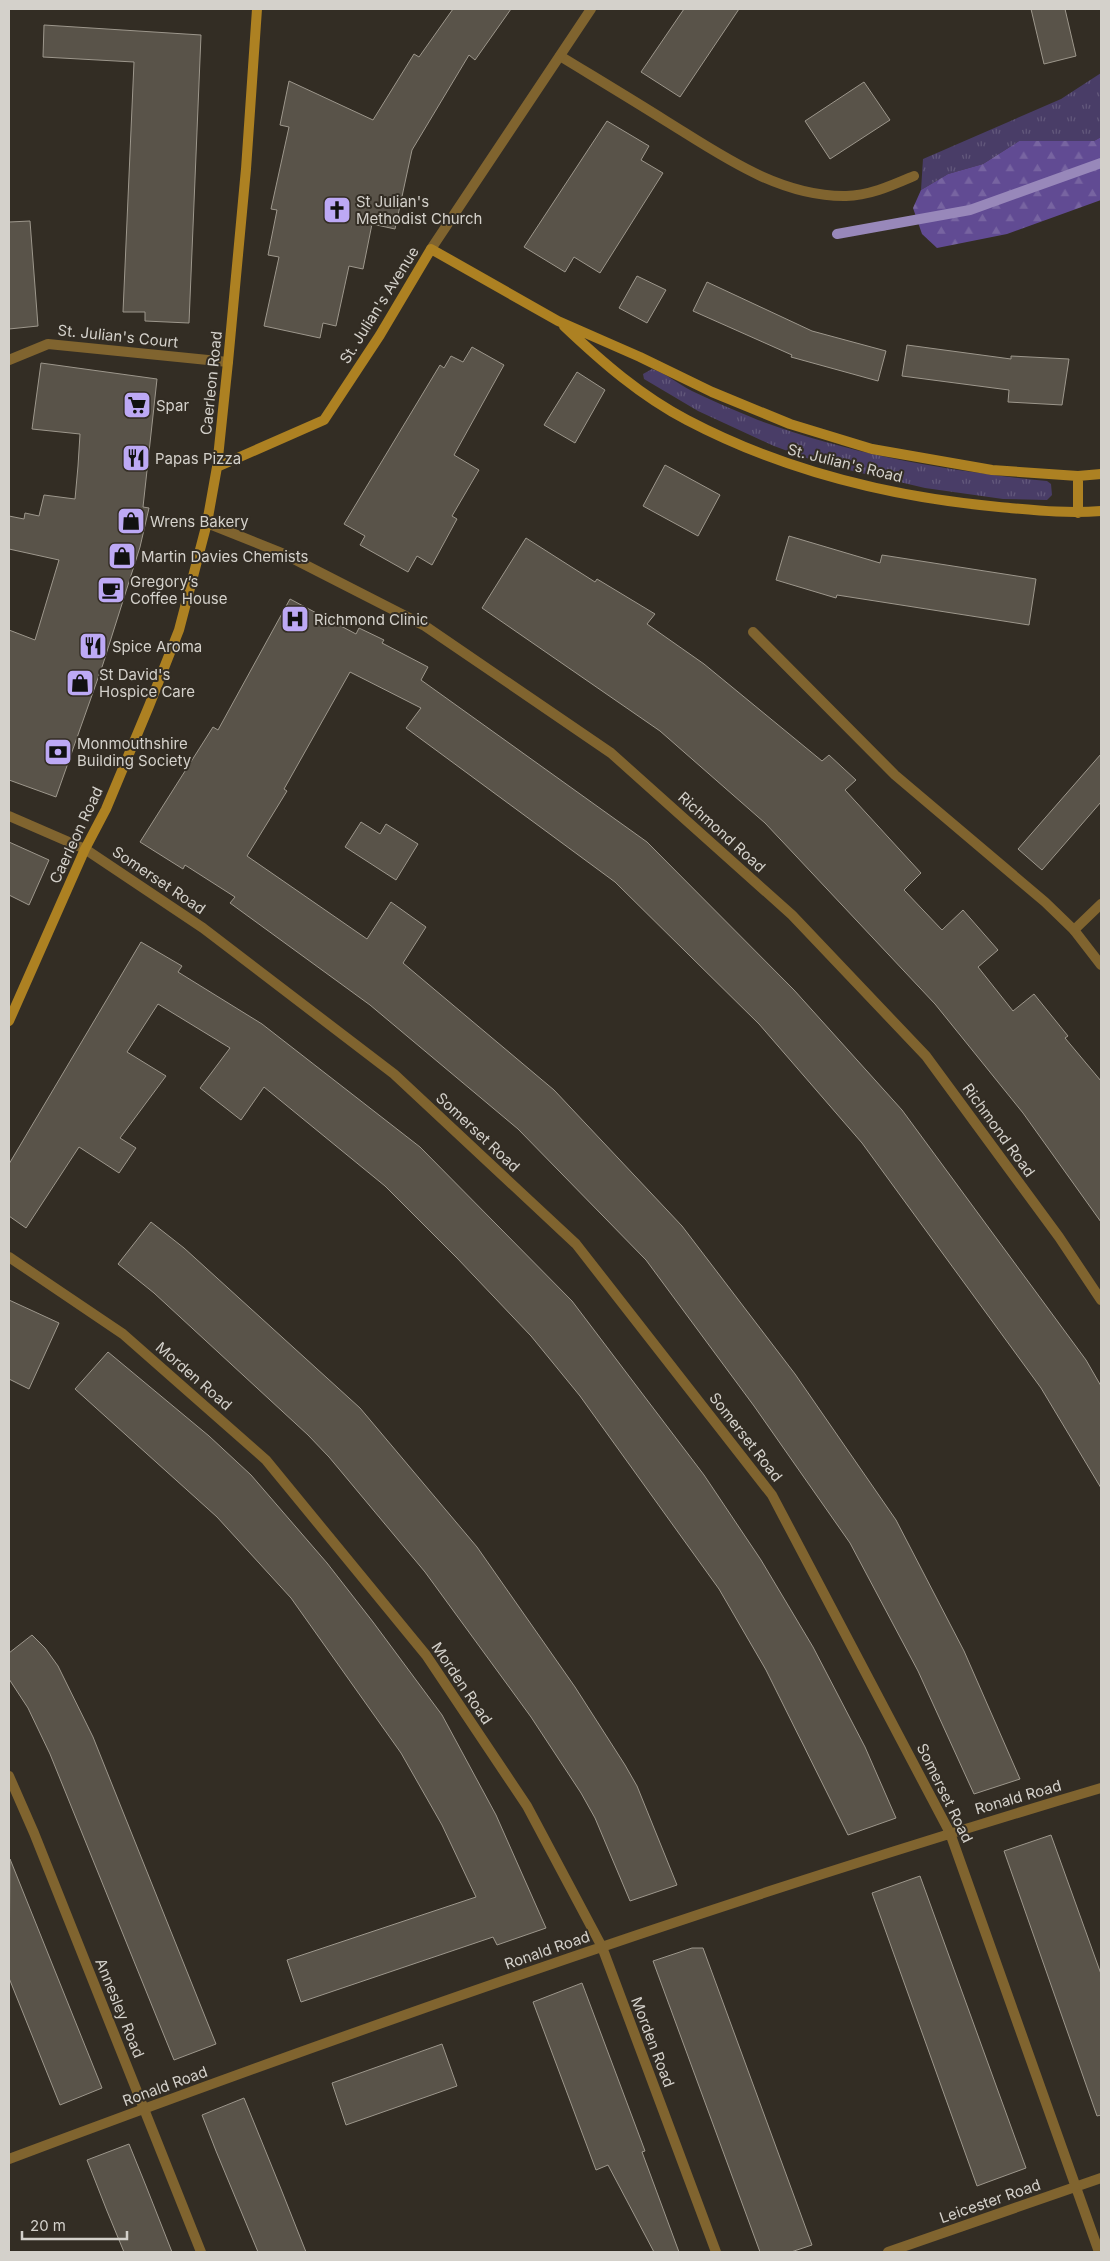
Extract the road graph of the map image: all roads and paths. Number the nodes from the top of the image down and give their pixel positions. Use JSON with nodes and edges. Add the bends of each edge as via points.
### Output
{"nodes":[{"id":1,"x":258,"y":9,"type":"edge"},
{"id":2,"x":591,"y":9,"type":"edge"},
{"id":3,"x":560,"y":56,"type":"junction"},
{"id":4,"x":914,"y":176,"type":"dead end"},
{"id":5,"x":431,"y":250,"type":"junction"},
{"id":6,"x":558,"y":320,"type":"junction"},
{"id":7,"x":9,"y":360,"type":"edge"},
{"id":8,"x":228,"y":362,"type":"junction"},
{"id":9,"x":217,"y":467,"type":"junction"},
{"id":10,"x":1101,"y":474,"type":"edge"},
{"id":11,"x":1078,"y":476,"type":"junction"},
{"id":12,"x":1101,"y":511,"type":"edge"},
{"id":13,"x":1078,"y":513,"type":"junction"},
{"id":14,"x":208,"y":523,"type":"junction"},
{"id":15,"x":753,"y":632,"type":"dead end"},
{"id":16,"x":9,"y":816,"type":"edge"},
{"id":17,"x":85,"y":850,"type":"junction"},
{"id":18,"x":1101,"y":904,"type":"edge"},
{"id":19,"x":1074,"y":930,"type":"junction"},
{"id":20,"x":1101,"y":965,"type":"edge"},
{"id":21,"x":9,"y":1021,"type":"edge"},
{"id":22,"x":9,"y":1256,"type":"edge"},
{"id":23,"x":1101,"y":1300,"type":"edge"},
{"id":24,"x":9,"y":1776,"type":"edge"},
{"id":25,"x":1101,"y":1788,"type":"edge"},
{"id":26,"x":950,"y":1833,"type":"junction"},
{"id":27,"x":602,"y":1947,"type":"junction"},
{"id":28,"x":144,"y":2109,"type":"junction"},
{"id":29,"x":9,"y":2160,"type":"edge"},
{"id":30,"x":1101,"y":2178,"type":"edge"},
{"id":31,"x":1078,"y":2186,"type":"junction"},
{"id":32,"x":201,"y":2252,"type":"edge"},
{"id":33,"x":716,"y":2252,"type":"edge"},
{"id":34,"x":888,"y":2252,"type":"edge"},
{"id":35,"x":1099,"y":2252,"type":"edge"}],
"edges":[{"from":1,"to":8,"type":"street","name":"Caerleon Road"},
{"from":2,"to":3,"type":"street","name":"St. Julian's Avenue"},
{"from":3,"to":4,"type":"street","via":[[726,159],[808,194],[847,196],[879,190]]},
{"from":3,"to":5,"type":"street","name":"St. Julian's Avenue"},
{"from":5,"to":6,"type":"street","name":"St. Julian's Road"},
{"from":5,"to":9,"type":"street","name":"St. Julian's Avenue","via":[[324,420]]},
{"from":6,"to":11,"type":"street","name":"St. Julian's Road","via":[[712,392],[800,427],[882,450],[992,470]]},
{"from":6,"to":13,"type":"street","name":"St. Julian's Road","via":[[618,376],[686,420],[785,464],[870,487],[949,502]]},
{"from":7,"to":8,"type":"street","name":"St. Julian's Court","via":[[48,344]]},
{"from":8,"to":9,"type":"street","name":"Caerleon Road"},
{"from":9,"to":14,"type":"street","name":"Caerleon Road"},
{"from":10,"to":11,"type":"street","name":"St. Julian's Road"},
{"from":11,"to":13,"type":"street"},
{"from":12,"to":13,"type":"street","name":"St. Julian's Road"},
{"from":14,"to":17,"type":"street","name":"Caerleon Road","via":[[179,630],[106,809]]},
{"from":14,"to":23,"type":"street","name":"Richmond Road","via":[[284,554],[425,626],[611,753],[792,915],[926,1056],[1059,1237]]},
{"from":15,"to":19,"type":"street","via":[[895,776]]},
{"from":16,"to":17,"type":"street","name":"Somerset Road"},
{"from":17,"to":21,"type":"street","name":"Caerleon Road"},
{"from":17,"to":26,"type":"street","name":"Somerset Road","via":[[203,928],[394,1074],[576,1244],[772,1495]]},
{"from":18,"to":19,"type":"street"},
{"from":19,"to":20,"type":"street"},
{"from":22,"to":27,"type":"street","name":"Morden Road","via":[[123,1334],[266,1460],[426,1655],[527,1806]]},
{"from":24,"to":28,"type":"street","name":"Annesley Road"},
{"from":25,"to":26,"type":"street","name":"Ronald Road"},
{"from":26,"to":27,"type":"street","name":"Ronald Road"},
{"from":26,"to":31,"type":"street","name":"Somerset Road"},
{"from":27,"to":28,"type":"street","name":"Ronald Road"},
{"from":27,"to":33,"type":"street","name":"Morden Road"},
{"from":28,"to":29,"type":"street","name":"Ronald Road"},
{"from":28,"to":32,"type":"street","name":"Annesley Road"},
{"from":30,"to":31,"type":"street","name":"Leicester Road"},
{"from":31,"to":34,"type":"street","name":"Leicester Road"},
{"from":31,"to":35,"type":"street","name":"Somerset Road"}]}
